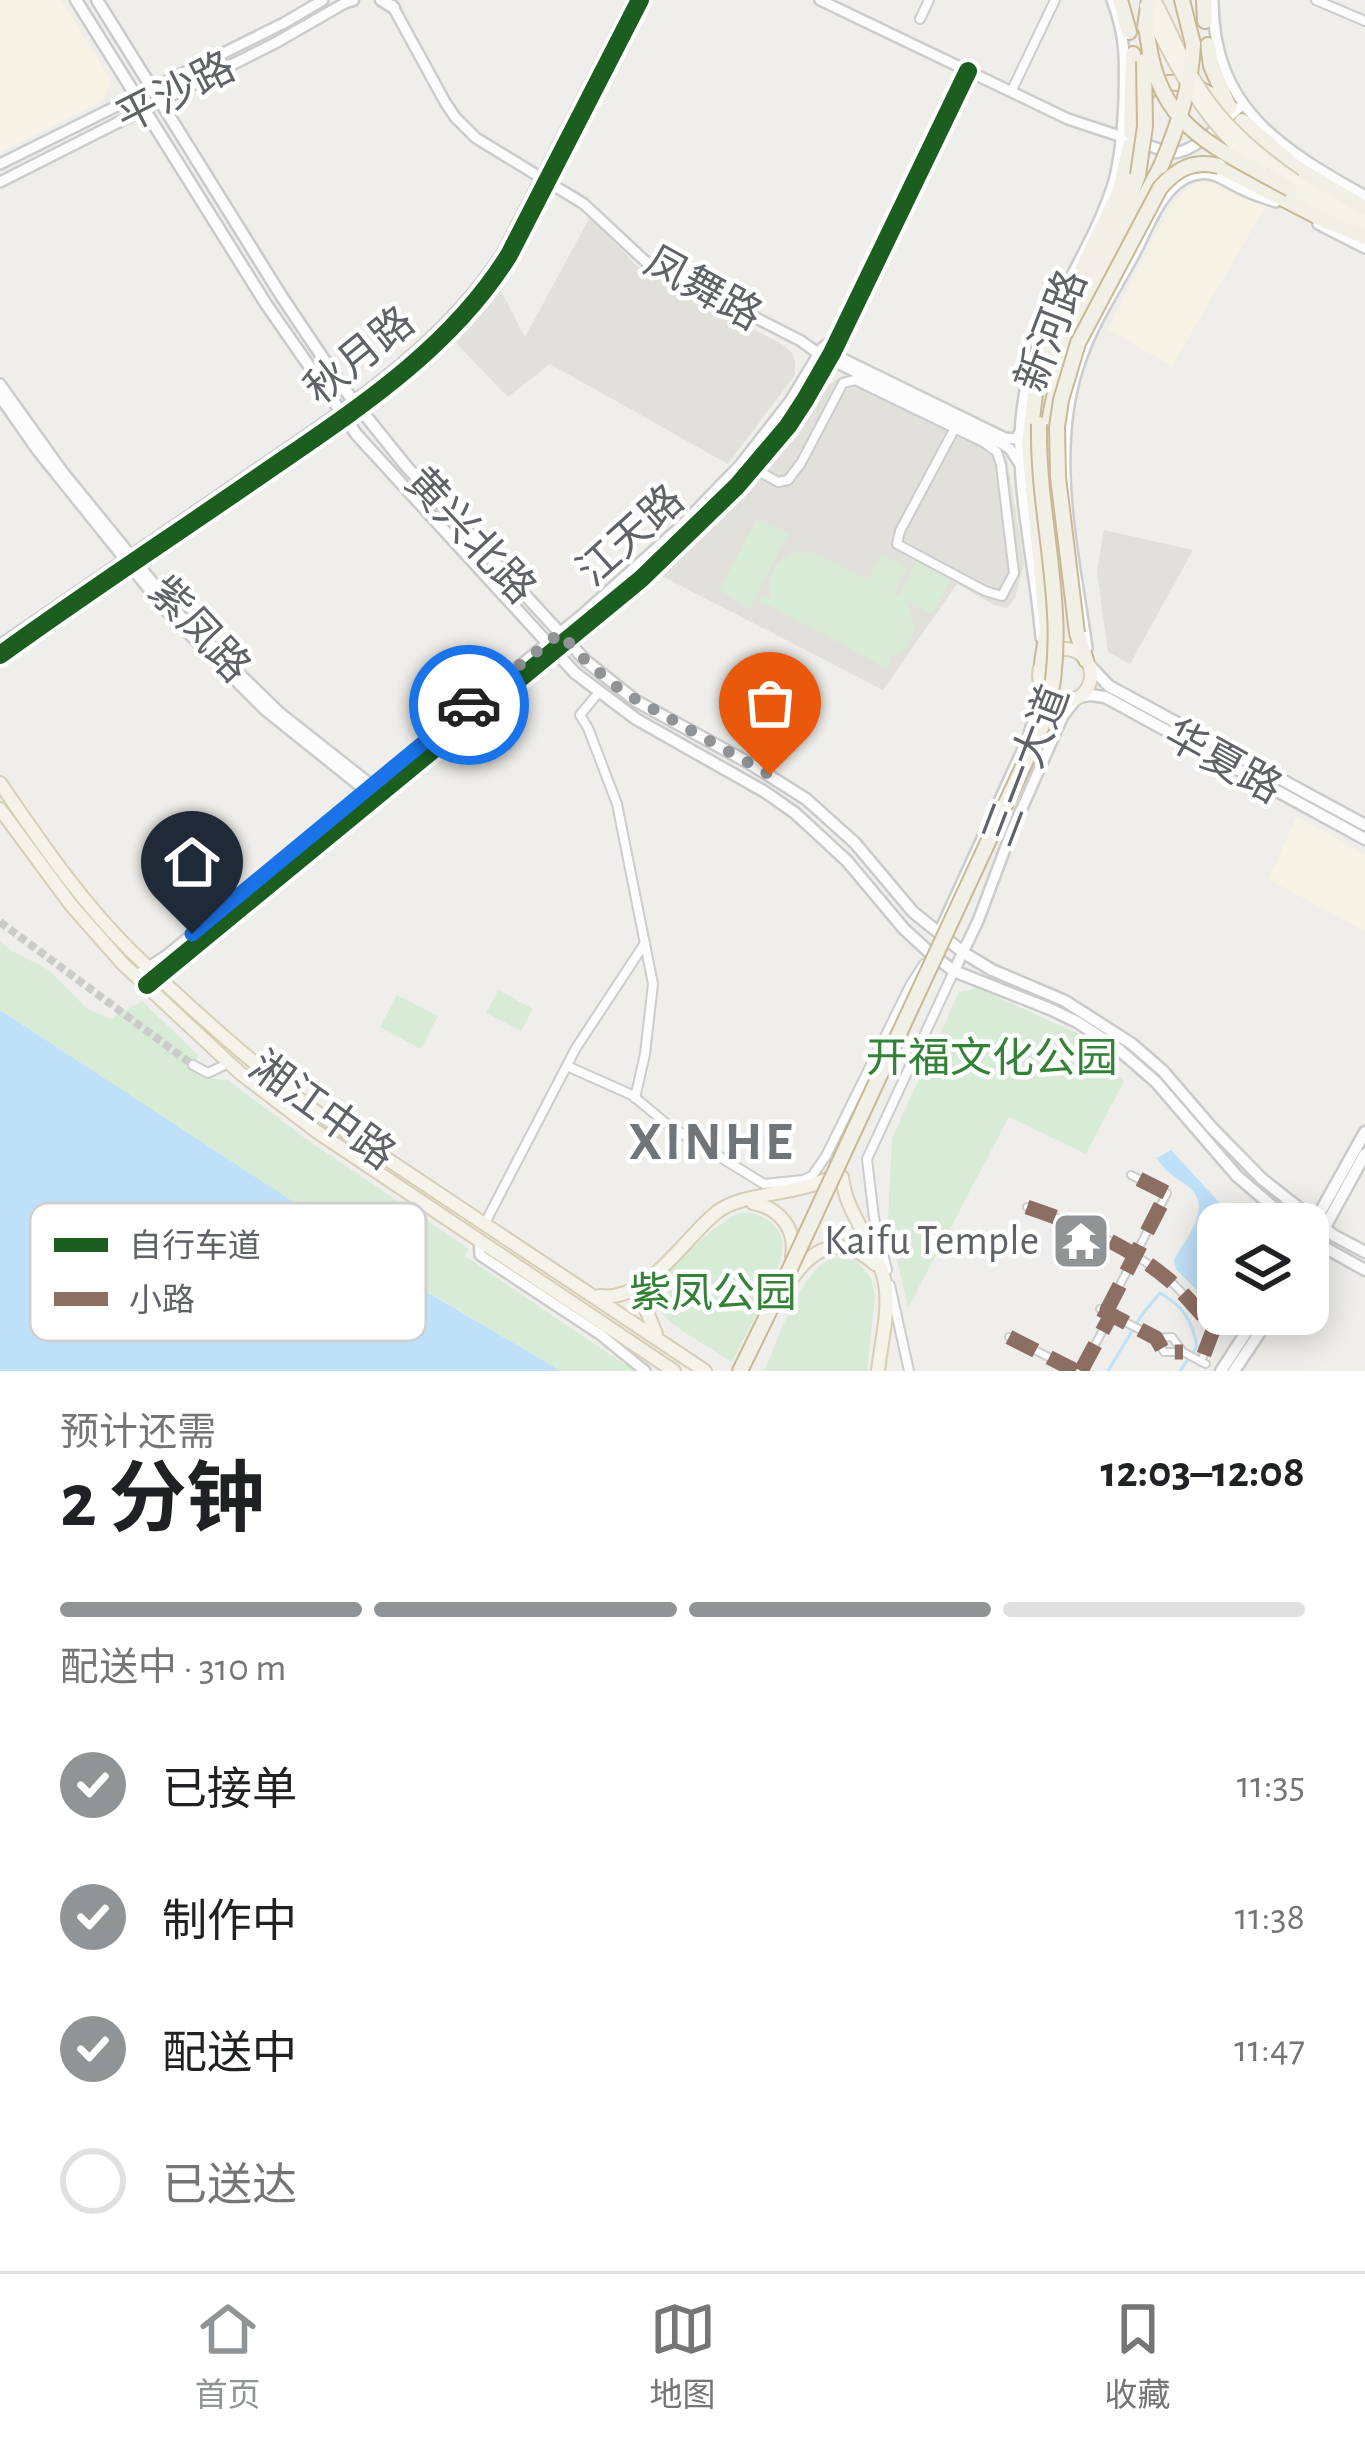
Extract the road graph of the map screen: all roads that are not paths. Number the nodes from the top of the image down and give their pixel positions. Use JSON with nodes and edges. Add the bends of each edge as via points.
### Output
{"nodes":[{"id":1,"x":76,"y":0,"type":"edge"},
{"id":2,"x":97,"y":0,"type":"edge"},
{"id":3,"x":323,"y":0,"type":"edge"},
{"id":4,"x":636,"y":0,"type":"edge"},
{"id":5,"x":820,"y":0,"type":"edge"},
{"id":6,"x":929,"y":0,"type":"edge"},
{"id":7,"x":1055,"y":0,"type":"edge"},
{"id":8,"x":1116,"y":0,"type":"edge"},
{"id":9,"x":1148,"y":0,"type":"edge"},
{"id":10,"x":1182,"y":0,"type":"edge"},
{"id":11,"x":1193,"y":0,"type":"edge"},
{"id":12,"x":1204,"y":0,"type":"edge"},
{"id":13,"x":1214,"y":0,"type":"edge"},
{"id":14,"x":1316,"y":0,"type":"edge"},
{"id":15,"x":350,"y":1,"type":"edge"},
{"id":16,"x":388,"y":2,"type":"edge"},
{"id":17,"x":920,"y":19,"type":"dead end"},
{"id":18,"x":1205,"y":20,"type":"dead end"},
{"id":19,"x":1365,"y":21,"type":"edge"},
{"id":20,"x":1146,"y":22,"type":"junction"},
{"id":21,"x":1129,"y":32,"type":"dead end"},
{"id":22,"x":1200,"y":44,"type":"junction"},
{"id":23,"x":1132,"y":53,"type":"dead end"},
{"id":24,"x":966,"y":70,"type":"junction"},
{"id":25,"x":152,"y":88,"type":"junction"},
{"id":26,"x":1012,"y":92,"type":"junction"},
{"id":27,"x":136,"y":95,"type":"junction"},
{"id":28,"x":160,"y":101,"type":"junction"},
{"id":29,"x":145,"y":109,"type":"junction"},
{"id":30,"x":1238,"y":111,"type":"junction"},
{"id":31,"x":1128,"y":134,"type":"junction"},
{"id":32,"x":1181,"y":154,"type":"junction"},
{"id":33,"x":0,"y":164,"type":"edge"},
{"id":34,"x":1190,"y":176,"type":"junction"},
{"id":35,"x":546,"y":179,"type":"junction"},
{"id":36,"x":0,"y":182,"type":"edge"},
{"id":37,"x":1293,"y":185,"type":"junction"},
{"id":38,"x":1365,"y":196,"type":"edge"},
{"id":39,"x":1277,"y":202,"type":"junction"},
{"id":40,"x":1365,"y":208,"type":"edge"},
{"id":41,"x":1324,"y":220,"type":"junction"},
{"id":42,"x":1365,"y":221,"type":"edge"},
{"id":43,"x":1365,"y":235,"type":"edge"},
{"id":44,"x":1365,"y":248,"type":"edge"},
{"id":45,"x":790,"y":336,"type":"junction"},
{"id":46,"x":1051,"y":336,"type":"junction"},
{"id":47,"x":838,"y":339,"type":"junction"},
{"id":48,"x":1078,"y":344,"type":"junction"},
{"id":49,"x":825,"y":354,"type":"junction"},
{"id":50,"x":845,"y":360,"type":"junction"},
{"id":51,"x":1055,"y":369,"type":"junction"},
{"id":52,"x":853,"y":371,"type":"junction"},
{"id":53,"x":809,"y":383,"type":"junction"},
{"id":54,"x":0,"y":384,"type":"edge"},
{"id":55,"x":0,"y":397,"type":"edge"},
{"id":56,"x":356,"y":404,"type":"junction"},
{"id":57,"x":1047,"y":405,"type":"junction"},
{"id":58,"x":342,"y":414,"type":"junction"},
{"id":59,"x":955,"y":428,"type":"junction"},
{"id":60,"x":1026,"y":431,"type":"junction"},
{"id":61,"x":1057,"y":436,"type":"junction"},
{"id":62,"x":1021,"y":466,"type":"junction"},
{"id":63,"x":753,"y":468,"type":"junction"},
{"id":64,"x":129,"y":560,"type":"junction"},
{"id":65,"x":563,"y":636,"type":"junction"},
{"id":66,"x":0,"y":645,"type":"edge"},
{"id":67,"x":549,"y":647,"type":"junction"},
{"id":68,"x":0,"y":655,"type":"edge"},
{"id":69,"x":1088,"y":663,"type":"junction"},
{"id":70,"x":1040,"y":670,"type":"junction"},
{"id":71,"x":599,"y":692,"type":"junction"},
{"id":72,"x":1078,"y":698,"type":"junction"},
{"id":73,"x":0,"y":783,"type":"edge"},
{"id":74,"x":373,"y":791,"type":"junction"},
{"id":75,"x":0,"y":809,"type":"edge"},
{"id":76,"x":1365,"y":825,"type":"edge"},
{"id":77,"x":1365,"y":839,"type":"edge"},
{"id":78,"x":939,"y":934,"type":"junction"},
{"id":79,"x":646,"y":942,"type":"junction"},
{"id":80,"x":930,"y":953,"type":"junction"},
{"id":81,"x":964,"y":953,"type":"junction"},
{"id":82,"x":955,"y":971,"type":"junction"},
{"id":83,"x":148,"y":975,"type":"junction"},
{"id":84,"x":229,"y":1063,"type":"junction"},
{"id":85,"x":193,"y":1065,"type":"tunnel mouth"},
{"id":86,"x":567,"y":1066,"type":"junction"},
{"id":87,"x":635,"y":1098,"type":"junction"},
{"id":88,"x":1365,"y":1132,"type":"edge"},
{"id":89,"x":1365,"y":1154,"type":"edge"},
{"id":90,"x":1131,"y":1175,"type":"dead end"},
{"id":91,"x":839,"y":1176,"type":"junction"},
{"id":92,"x":424,"y":1203,"type":"edge"},
{"id":93,"x":740,"y":1203,"type":"junction"},
{"id":94,"x":1266,"y":1203,"type":"edge"},
{"id":95,"x":1292,"y":1203,"type":"edge"},
{"id":96,"x":426,"y":1204,"type":"edge"},
{"id":97,"x":1329,"y":1206,"type":"edge"},
{"id":98,"x":1027,"y":1207,"type":"dead end"},
{"id":99,"x":1329,"y":1211,"type":"edge"},
{"id":100,"x":484,"y":1223,"type":"junction"},
{"id":101,"x":1329,"y":1230,"type":"edge"},
{"id":102,"x":478,"y":1239,"type":"junction"},
{"id":103,"x":1329,"y":1249,"type":"edge"},
{"id":104,"x":1365,"y":1252,"type":"edge"},
{"id":105,"x":1133,"y":1255,"type":"junction"},
{"id":106,"x":1365,"y":1270,"type":"edge"},
{"id":107,"x":655,"y":1273,"type":"junction"},
{"id":108,"x":791,"y":1274,"type":"junction"},
{"id":109,"x":883,"y":1275,"type":"junction"},
{"id":110,"x":592,"y":1295,"type":"junction"},
{"id":111,"x":1106,"y":1312,"type":"junction"},
{"id":112,"x":598,"y":1319,"type":"junction"},
{"id":113,"x":1244,"y":1335,"type":"edge"},
{"id":114,"x":1258,"y":1335,"type":"edge"},
{"id":115,"x":1009,"y":1337,"type":"dead end"},
{"id":116,"x":1156,"y":1338,"type":"junction"},
{"id":117,"x":658,"y":1339,"type":"junction"},
{"id":118,"x":618,"y":1351,"type":"junction"},
{"id":119,"x":1183,"y":1352,"type":"junction"},
{"id":120,"x":645,"y":1371,"type":"edge"},
{"id":121,"x":674,"y":1371,"type":"edge"},
{"id":122,"x":705,"y":1371,"type":"edge"},
{"id":123,"x":745,"y":1371,"type":"edge"},
{"id":124,"x":878,"y":1371,"type":"edge"},
{"id":125,"x":910,"y":1371,"type":"edge"},
{"id":126,"x":1079,"y":1371,"type":"edge"},
{"id":127,"x":1221,"y":1371,"type":"edge"},
{"id":128,"x":1234,"y":1371,"type":"edge"}],
"edges":[{"from":1,"to":27,"type":"main road","name":"黄兴北路"},
{"from":2,"to":25,"type":"main road","name":"黄兴北路"},
{"from":3,"to":25,"type":"street","name":"平沙路"},
{"from":4,"to":35,"type":"street","name":"秋月路"},
{"from":5,"to":24,"type":"street"},
{"from":6,"to":17,"type":"street"},
{"from":7,"to":26,"type":"street"},
{"from":8,"to":21,"type":"highway"},
{"from":8,"to":31,"type":"street","name":"新河路"},
{"from":9,"to":20,"type":"highway","bridge":true},
{"from":9,"to":37,"type":"main road","bridge":true,"via":[[1211,121],[1240,152]]},
{"from":10,"to":22,"type":"highway"},
{"from":11,"to":22,"type":"highway"},
{"from":12,"to":18,"type":"highway"},
{"from":13,"to":30,"type":"street"},
{"from":14,"to":19,"type":"street"},
{"from":15,"to":28,"type":"street","name":"平沙路"},
{"from":16,"to":35,"type":"street","name":"凤舞路","via":[[465,129]]},
{"from":20,"to":37,"type":"highway","bridge":true,"via":[[1157,83],[1185,125]]},
{"from":20,"to":51,"type":"highway","name":"三一大道","bridge":true,"via":[[1138,175],[1069,317]]},
{"from":22,"to":30,"type":"highway"},
{"from":22,"to":51,"type":"highway","name":"三一大道","bridge":true,"via":[[1161,166]]},
{"from":23,"to":31,"type":"highway"},
{"from":24,"to":26,"type":"street"},
{"from":24,"to":47,"type":"street","name":"江天路"},
{"from":24,"to":49,"type":"street","name":"江天路"},
{"from":25,"to":27,"type":"street","name":"平沙路"},
{"from":25,"to":28,"type":"main road","name":"黄兴北路"},
{"from":26,"to":31,"type":"street"},
{"from":27,"to":29,"type":"main road","name":"黄兴北路"},
{"from":27,"to":33,"type":"street","name":"平沙路"},
{"from":28,"to":29,"type":"street","name":"平沙路"},
{"from":28,"to":56,"type":"main road","name":"黄兴北路"},
{"from":29,"to":36,"type":"street","name":"平沙路"},
{"from":29,"to":58,"type":"main road","name":"黄兴北路"},
{"from":30,"to":31,"type":"highway","via":[[1172,82],[1137,103]]},
{"from":30,"to":32,"type":"street"},
{"from":30,"to":38,"type":"street"},
{"from":30,"to":40,"type":"highway","via":[[1279,155]]},
{"from":31,"to":32,"type":"street"},
{"from":31,"to":46,"type":"highway","via":[[1120,190]]},
{"from":31,"to":60,"type":"street","name":"新河路","via":[[1105,205],[1036,348]]},
{"from":32,"to":34,"type":"street"},
{"from":34,"to":39,"type":"street","via":[[1209,173]]},
{"from":34,"to":69,"type":"street","via":[[1162,202],[1074,380],[1066,478]]},
{"from":35,"to":45,"type":"street","name":"凤舞路","via":[[645,261]]},
{"from":35,"to":56,"type":"street","name":"秋月路","via":[[487,287],[426,352]]},
{"from":37,"to":42,"type":"main road"},
{"from":37,"to":43,"type":"main road"},
{"from":39,"to":41,"type":"main road"},
{"from":39,"to":44,"type":"street"},
{"from":41,"to":43,"type":"highway"},
{"from":41,"to":48,"type":"highway","bridge":true,"via":[[1220,166],[1178,170],[1160,188]]},
{"from":45,"to":49,"type":"street","name":"凤舞路"},
{"from":45,"to":53,"type":"street","via":[[807,355]]},
{"from":46,"to":51,"type":"highway"},
{"from":46,"to":60,"type":"highway"},
{"from":47,"to":49,"type":"street","name":"江天路"},
{"from":47,"to":50,"type":"street"},
{"from":48,"to":51,"type":"highway","bridge":true},
{"from":48,"to":61,"type":"highway","bridge":true},
{"from":49,"to":50,"type":"street","name":"凤舞路"},
{"from":49,"to":52,"type":"street","name":"凤舞路"},
{"from":49,"to":53,"type":"street","name":"江天路"},
{"from":50,"to":60,"type":"street","name":"凤舞路","via":[[1005,438]]},
{"from":51,"to":57,"type":"highway","name":"三一大道"},
{"from":52,"to":53,"type":"street","via":[[831,370]]},
{"from":52,"to":62,"type":"street","name":"凤舞路","via":[[1004,445]]},
{"from":53,"to":63,"type":"street","name":"江天路","via":[[788,426]]},
{"from":53,"to":65,"type":"street","name":"江天路","via":[[715,492]]},
{"from":54,"to":64,"type":"street","name":"紫凤路"},
{"from":55,"to":64,"type":"street","name":"紫凤路"},
{"from":56,"to":58,"type":"street","name":"秋月路"},
{"from":56,"to":65,"type":"main road","name":"黄兴北路"},
{"from":57,"to":60,"type":"highway","bridge":true},
{"from":57,"to":61,"type":"highway","bridge":true},
{"from":57,"to":91,"type":"highway","name":"三一大道","bridge":true,"via":[[1066,627],[1058,703]]},
{"from":58,"to":64,"type":"street","name":"秋月路"},
{"from":58,"to":67,"type":"main road","name":"黄兴北路"},
{"from":59,"to":59,"type":"street","via":[[993,448],[1001,464],[1014,573],[1002,596],[897,544]]},
{"from":59,"to":63,"type":"street","via":[[849,380],[788,480]]},
{"from":60,"to":62,"type":"street","name":"新河路"},
{"from":60,"to":70,"type":"highway","via":[[1047,630]]},
{"from":61,"to":69,"type":"highway","bridge":true,"via":[[1077,633]]},
{"from":62,"to":70,"type":"street","name":"新河路"},
{"from":63,"to":65,"type":"street","name":"江天路","via":[[688,536]]},
{"from":64,"to":66,"type":"street","name":"秋月路"},
{"from":64,"to":68,"type":"street","name":"秋月路"},
{"from":64,"to":74,"type":"street","name":"紫凤路","via":[[263,698]]},
{"from":65,"to":67,"type":"street","name":"江天路"},
{"from":65,"to":78,"type":"main road","name":"黄兴北路","via":[[636,701],[806,799]]},
{"from":67,"to":71,"type":"main road","name":"黄兴北路"},
{"from":67,"to":74,"type":"street","name":"江天路"},
{"from":69,"to":70,"type":"main road","via":[[1063,649]]},
{"from":69,"to":72,"type":"main road","via":[[1090,680]]},
{"from":69,"to":76,"type":"main road","name":"华夏路","via":[[1109,686]]},
{"from":70,"to":72,"type":"main road","via":[[1056,699]]},
{"from":70,"to":78,"type":"street","name":"新河路","via":[[1034,721]]},
{"from":71,"to":79,"type":"street","via":[[580,715],[616,804]]},
{"from":71,"to":80,"type":"main road","name":"黄兴北路","via":[[795,813]]},
{"from":72,"to":77,"type":"main road","name":"华夏路","via":[[1105,697]]},
{"from":72,"to":81,"type":"street","via":[[1011,833]]},
{"from":73,"to":83,"type":"main road","name":"湘江中路"},
{"from":74,"to":83,"type":"street","name":"江天路"},
{"from":75,"to":83,"type":"main road","name":"湘江中路","via":[[123,964]]},
{"from":78,"to":80,"type":"street","name":"新河路"},
{"from":78,"to":81,"type":"main road","name":"黄兴北路"},
{"from":79,"to":86,"type":"street"},
{"from":79,"to":87,"type":"street","via":[[653,984]]},
{"from":80,"to":82,"type":"main road","name":"黄兴北路"},
{"from":80,"to":87,"type":"street","via":[[812,1176],[764,1184]]},
{"from":81,"to":82,"type":"street"},
{"from":81,"to":95,"type":"main road","name":"黄兴北路","via":[[1065,1000],[1132,1044]]},
{"from":82,"to":94,"type":"main road","name":"黄兴北路","via":[[1064,1016],[1117,1048]]},
{"from":82,"to":125,"type":"street","via":[[867,1160]]},
{"from":83,"to":84,"type":"main road","name":"湘江中路"},
{"from":83,"to":100,"type":"main road","name":"湘江中路","via":[[300,1100]]},
{"from":84,"to":85,"type":"street","via":[[208,1073]]},
{"from":84,"to":92,"type":"main road","name":"湘江中路"},
{"from":86,"to":87,"type":"street"},
{"from":86,"to":100,"type":"street"},
{"from":88,"to":97,"type":"main road"},
{"from":89,"to":99,"type":"main road"},
{"from":90,"to":105,"type":"street","via":[[1168,1193]]},
{"from":91,"to":93,"type":"main road"},
{"from":91,"to":108,"type":"highway","name":"三一大道","bridge":true},
{"from":91,"to":109,"type":"main road"},
{"from":93,"to":107,"type":"main road","via":[[715,1214]]},
{"from":93,"to":108,"type":"main road","bridge":true,"via":[[766,1206],[787,1224]]},
{"from":96,"to":102,"type":"main road","name":"湘江中路"},
{"from":98,"to":105,"type":"street"},
{"from":100,"to":110,"type":"main road","name":"湘江中路"},
{"from":101,"to":104,"type":"main road","name":"黄兴北路"},
{"from":102,"to":112,"type":"main road","name":"湘江中路"},
{"from":102,"to":118,"type":"street","via":[[480,1255]]},
{"from":103,"to":106,"type":"main road"},
{"from":105,"to":111,"type":"street"},
{"from":105,"to":119,"type":"street","via":[[1214,1328],[1202,1362]]},
{"from":107,"to":110,"type":"main road","via":[[616,1298]]},
{"from":107,"to":117,"type":"main road","via":[[645,1307]]},
{"from":108,"to":109,"type":"main road","via":[[812,1255],[842,1247],[863,1254]]},
{"from":108,"to":123,"type":"highway","name":"三一大道"},
{"from":109,"to":124,"type":"main road"},
{"from":110,"to":117,"type":"main road","name":"湘江中路"},
{"from":111,"to":116,"type":"street"},
{"from":111,"to":126,"type":"street"},
{"from":112,"to":118,"type":"street"},
{"from":112,"to":121,"type":"main road","name":"湘江中路"},
{"from":113,"to":127,"type":"main road"},
{"from":114,"to":128,"type":"main road"},
{"from":115,"to":126,"type":"street"},
{"from":116,"to":119,"type":"street","via":[[1172,1337]]},
{"from":116,"to":119,"type":"street","via":[[1165,1352]]},
{"from":117,"to":122,"type":"main road","name":"湘江中路"},
{"from":118,"to":120,"type":"street"}]}
